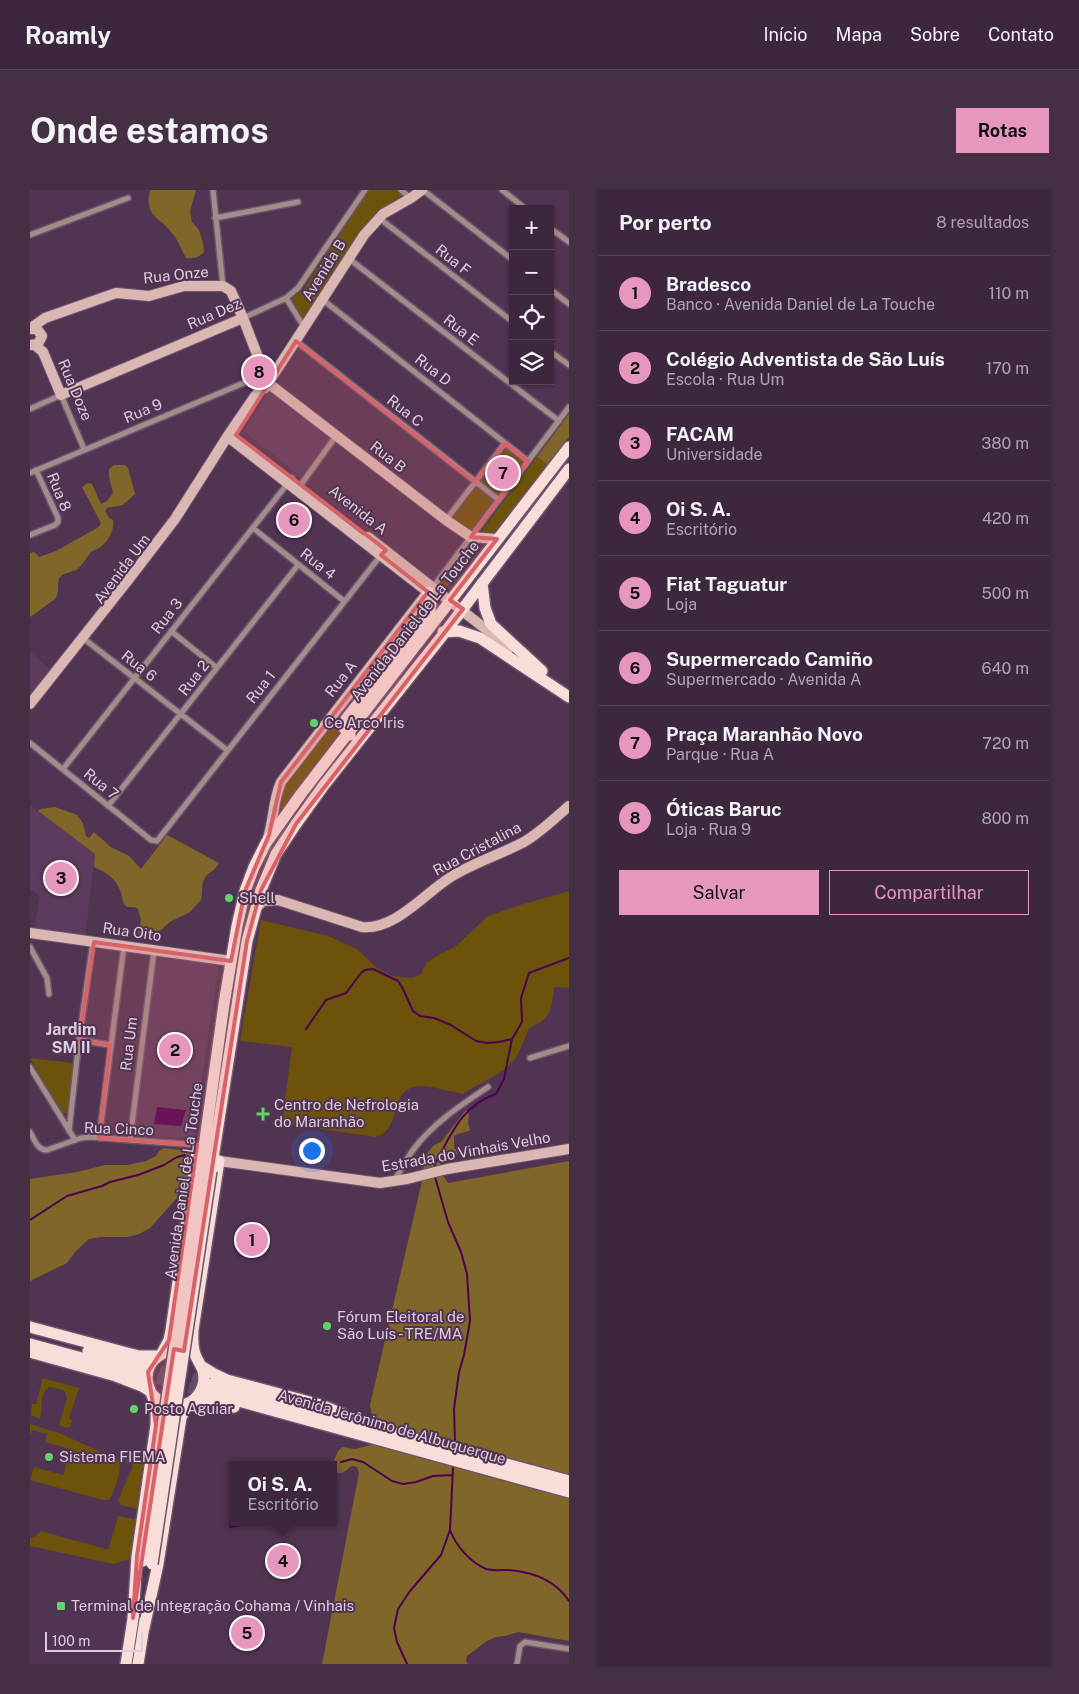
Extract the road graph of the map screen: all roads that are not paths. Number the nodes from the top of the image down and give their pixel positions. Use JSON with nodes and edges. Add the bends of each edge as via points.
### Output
{"nodes":[{"id":1,"x":213,"y":190,"type":"edge"},
{"id":2,"x":365,"y":190,"type":"edge"},
{"id":3,"x":401,"y":190,"type":"edge"},
{"id":4,"x":423,"y":190,"type":"edge"},
{"id":5,"x":502,"y":190,"type":"edge"},
{"id":6,"x":128,"y":198,"type":"dead end"},
{"id":7,"x":411,"y":198,"type":"junction"},
{"id":8,"x":298,"y":202,"type":"dead end"},
{"id":9,"x":521,"y":205,"type":"edge"},
{"id":10,"x":215,"y":218,"type":"junction"},
{"id":11,"x":378,"y":218,"type":"junction"},
{"id":12,"x":554,"y":231,"type":"edge"},
{"id":13,"x":30,"y":235,"type":"edge"},
{"id":14,"x":569,"y":242,"type":"edge"},
{"id":15,"x":509,"y":257,"type":"edge"},
{"id":16,"x":348,"y":258,"type":"junction"},
{"id":17,"x":223,"y":286,"type":"junction"},
{"id":18,"x":554,"y":292,"type":"edge"},
{"id":19,"x":286,"y":298,"type":"junction"},
{"id":20,"x":323,"y":300,"type":"junction"},
{"id":21,"x":569,"y":304,"type":"edge"},
{"id":22,"x":243,"y":318,"type":"junction"},
{"id":23,"x":509,"y":319,"type":"edge"},
{"id":24,"x":30,"y":328,"type":"edge"},
{"id":25,"x":304,"y":328,"type":"junction"},
{"id":26,"x":296,"y":341,"type":"junction"},
{"id":27,"x":32,"y":345,"type":"edge"},
{"id":28,"x":554,"y":354,"type":"edge"},
{"id":29,"x":569,"y":366,"type":"edge"},
{"id":30,"x":267,"y":378,"type":"junction"},
{"id":31,"x":61,"y":396,"type":"junction"},
{"id":32,"x":569,"y":407,"type":"edge"},
{"id":33,"x":30,"y":409,"type":"edge"},
{"id":34,"x":558,"y":421,"type":"junction"},
{"id":35,"x":232,"y":436,"type":"junction"},
{"id":36,"x":336,"y":436,"type":"junction"},
{"id":37,"x":505,"y":443,"type":"junction"},
{"id":38,"x":569,"y":447,"type":"edge"},
{"id":39,"x":84,"y":450,"type":"junction"},
{"id":40,"x":528,"y":461,"type":"junction"},
{"id":41,"x":569,"y":469,"type":"edge"},
{"id":42,"x":36,"y":470,"type":"junction"},
{"id":43,"x":30,"y":473,"type":"edge"},
{"id":44,"x":290,"y":480,"type":"junction"},
{"id":45,"x":475,"y":482,"type":"junction"},
{"id":46,"x":299,"y":487,"type":"junction"},
{"id":47,"x":499,"y":500,"type":"junction"},
{"id":48,"x":446,"y":520,"type":"junction"},
{"id":49,"x":253,"y":528,"type":"junction"},
{"id":50,"x":30,"y":535,"type":"edge"},
{"id":51,"x":470,"y":537,"type":"junction"},
{"id":52,"x":497,"y":539,"type":"junction"},
{"id":53,"x":383,"y":553,"type":"junction"},
{"id":54,"x":298,"y":565,"type":"junction"},
{"id":55,"x":482,"y":583,"type":"junction"},
{"id":56,"x":431,"y":590,"type":"junction"},
{"id":57,"x":450,"y":600,"type":"junction"},
{"id":58,"x":344,"y":601,"type":"junction"},
{"id":59,"x":462,"y":609,"type":"junction"},
{"id":60,"x":426,"y":618,"type":"junction"},
{"id":61,"x":171,"y":631,"type":"junction"},
{"id":62,"x":446,"y":631,"type":"junction"},
{"id":63,"x":84,"y":639,"type":"junction"},
{"id":64,"x":418,"y":641,"type":"junction"},
{"id":65,"x":217,"y":668,"type":"junction"},
{"id":66,"x":134,"y":678,"type":"junction"},
{"id":67,"x":569,"y":697,"type":"edge"},
{"id":68,"x":30,"y":704,"type":"edge"},
{"id":69,"x":30,"y":711,"type":"edge"},
{"id":70,"x":181,"y":714,"type":"junction"},
{"id":71,"x":347,"y":733,"type":"junction"},
{"id":72,"x":364,"y":736,"type":"junction"},
{"id":73,"x":30,"y":743,"type":"edge"},
{"id":74,"x":227,"y":750,"type":"junction"},
{"id":75,"x":63,"y":769,"type":"junction"},
{"id":76,"x":108,"y":806,"type":"junction"},
{"id":77,"x":569,"y":806,"type":"edge"},
{"id":78,"x":158,"y":840,"type":"joint"},
{"id":79,"x":266,"y":843,"type":"junction"},
{"id":80,"x":256,"y":908,"type":"junction"},
{"id":81,"x":30,"y":933,"type":"edge"},
{"id":82,"x":94,"y":942,"type":"junction"},
{"id":83,"x":124,"y":946,"type":"junction"},
{"id":84,"x":30,"y":947,"type":"edge"},
{"id":85,"x":154,"y":950,"type":"junction"},
{"id":86,"x":231,"y":961,"type":"junction"},
{"id":87,"x":49,"y":994,"type":"dead end"},
{"id":88,"x":79,"y":1040,"type":"junction"},
{"id":89,"x":110,"y":1045,"type":"junction"},
{"id":90,"x":569,"y":1046,"type":"edge"},
{"id":91,"x":217,"y":1050,"type":"junction"},
{"id":92,"x":530,"y":1058,"type":"dead end"},
{"id":93,"x":30,"y":1067,"type":"edge"},
{"id":94,"x":488,"y":1087,"type":"dead end"},
{"id":95,"x":224,"y":1092,"type":"junction"},
{"id":96,"x":69,"y":1130,"type":"junction"},
{"id":97,"x":30,"y":1132,"type":"edge"},
{"id":98,"x":99,"y":1138,"type":"junction"},
{"id":99,"x":75,"y":1140,"type":"junction"},
{"id":100,"x":130,"y":1140,"type":"junction"},
{"id":101,"x":197,"y":1145,"type":"junction"},
{"id":102,"x":569,"y":1149,"type":"edge"},
{"id":103,"x":219,"y":1161,"type":"junction"},
{"id":104,"x":206,"y":1169,"type":"junction"},
{"id":105,"x":394,"y":1181,"type":"junction"},
{"id":106,"x":30,"y":1327,"type":"edge"},
{"id":107,"x":30,"y":1334,"type":"edge"},
{"id":108,"x":30,"y":1344,"type":"edge"},
{"id":109,"x":30,"y":1352,"type":"edge"},
{"id":110,"x":160,"y":1354,"type":"junction"},
{"id":111,"x":199,"y":1363,"type":"junction"},
{"id":112,"x":208,"y":1388,"type":"tunnel mouth"},
{"id":113,"x":151,"y":1392,"type":"junction"},
{"id":114,"x":190,"y":1402,"type":"junction"},
{"id":115,"x":387,"y":1437,"type":"junction"},
{"id":116,"x":569,"y":1481,"type":"edge"},
{"id":117,"x":569,"y":1492,"type":"edge"},
{"id":118,"x":147,"y":1563,"type":"junction"},
{"id":119,"x":133,"y":1618,"type":"junction"},
{"id":120,"x":144,"y":1628,"type":"junction"},
{"id":121,"x":569,"y":1649,"type":"edge"},
{"id":122,"x":126,"y":1664,"type":"edge"},
{"id":123,"x":138,"y":1664,"type":"edge"},
{"id":124,"x":517,"y":1664,"type":"edge"}],
"edges":[{"from":1,"to":10,"type":"street"},
{"from":2,"to":19,"type":"street","name":"Rua Dez","via":[[298,288]]},
{"from":3,"to":7,"type":"street"},
{"from":4,"to":7,"type":"street","name":"Avenida B"},
{"from":4,"to":15,"type":"street"},
{"from":5,"to":9,"type":"street"},
{"from":6,"to":13,"type":"street"},
{"from":7,"to":11,"type":"street","name":"Avenida B"},
{"from":8,"to":10,"type":"street"},
{"from":10,"to":17,"type":"street"},
{"from":11,"to":16,"type":"street","name":"Avenida B"},
{"from":11,"to":23,"type":"street","name":"Rua F"},
{"from":12,"to":14,"type":"street"},
{"from":16,"to":20,"type":"street","name":"Avenida B"},
{"from":16,"to":34,"type":"street","name":"Rua E"},
{"from":17,"to":22,"type":"street","name":"Rua Onze","via":[[231,291]]},
{"from":17,"to":24,"type":"street","name":"Rua Onze","via":[[184,286],[149,296],[116,294],[45,318]]},
{"from":18,"to":21,"type":"street"},
{"from":19,"to":22,"type":"street","name":"Rua Dez"},
{"from":19,"to":25,"type":"street"},
{"from":20,"to":25,"type":"street","name":"Avenida B"},
{"from":20,"to":37,"type":"street","name":"Rua D"},
{"from":22,"to":30,"type":"street","name":"Rua Onze"},
{"from":22,"to":31,"type":"street","name":"Rua Dez"},
{"from":24,"to":27,"type":"street","via":[[42,336],[40,342]]},
{"from":25,"to":26,"type":"street","name":"Avenida B"},
{"from":26,"to":30,"type":"street","name":"Avenida B"},
{"from":26,"to":45,"type":"street","name":"Rua C"},
{"from":27,"to":31,"type":"street","name":"Rua Doze","via":[[43,352]]},
{"from":28,"to":29,"type":"street"},
{"from":30,"to":35,"type":"street","name":"Avenida B"},
{"from":30,"to":36,"type":"street","name":"Rua B"},
{"from":30,"to":39,"type":"street","name":"Rua 9"},
{"from":31,"to":33,"type":"street","name":"Rua Dez"},
{"from":31,"to":39,"type":"street","name":"Rua Doze"},
{"from":32,"to":34,"type":"street","name":"Rua A"},
{"from":34,"to":40,"type":"street","name":"Rua A"},
{"from":35,"to":44,"type":"street","name":"Avenida A"},
{"from":35,"to":63,"type":"street","name":"Avenida Um"},
{"from":36,"to":46,"type":"street"},
{"from":36,"to":48,"type":"street","name":"Rua B"},
{"from":37,"to":40,"type":"street","name":"Rua D"},
{"from":37,"to":45,"type":"street"},
{"from":38,"to":52,"type":"main road","name":"Avenida Daniel de La Touche"},
{"from":39,"to":42,"type":"street","name":"Rua 9"},
{"from":40,"to":47,"type":"street","name":"Rua A"},
{"from":41,"to":55,"type":"main road","name":"Avenida Daniel de La Touche"},
{"from":42,"to":43,"type":"street","name":"Rua 9"},
{"from":42,"to":50,"type":"street","name":"Rua 8","via":[[58,522]]},
{"from":44,"to":46,"type":"street","name":"Avenida A"},
{"from":44,"to":49,"type":"street","name":"Rua 3"},
{"from":45,"to":47,"type":"street","name":"Rua C"},
{"from":45,"to":48,"type":"street"},
{"from":46,"to":53,"type":"street","name":"Avenida A"},
{"from":47,"to":51,"type":"street","name":"Rua A"},
{"from":48,"to":51,"type":"street","name":"Rua B"},
{"from":49,"to":54,"type":"street","name":"Rua 4"},
{"from":49,"to":61,"type":"street","name":"Rua 3"},
{"from":51,"to":52,"type":"street"},
{"from":51,"to":56,"type":"street","name":"Rua A"},
{"from":52,"to":57,"type":"main road","name":"Avenida Daniel de La Touche"},
{"from":53,"to":56,"type":"street","name":"Avenida A"},
{"from":53,"to":58,"type":"street","name":"Rua 1"},
{"from":54,"to":58,"type":"street","name":"Rua 4"},
{"from":54,"to":65,"type":"street","name":"Rua 2"},
{"from":55,"to":59,"type":"main road","name":"Avenida Daniel de La Touche"},
{"from":55,"to":67,"type":"main road","via":[[491,624]]},
{"from":56,"to":57,"type":"street","name":"Avenida A"},
{"from":56,"to":60,"type":"main road","via":[[431,606]]},
{"from":56,"to":79,"type":"street","name":"Rua A","via":[[281,782]]},
{"from":57,"to":59,"type":"street","name":"Avenida A"},
{"from":57,"to":60,"type":"main road"},
{"from":57,"to":64,"type":"main road","name":"Avenida Daniel de La Touche"},
{"from":58,"to":74,"type":"street","name":"Rua 1"},
{"from":59,"to":62,"type":"main road","name":"Avenida Daniel de La Touche"},
{"from":59,"to":67,"type":"street","name":"Avenida A"},
{"from":60,"to":71,"type":"main road","via":[[346,719]]},
{"from":61,"to":65,"type":"street"},
{"from":61,"to":66,"type":"street","name":"Rua 3"},
{"from":62,"to":64,"type":"main road"},
{"from":62,"to":67,"type":"main road","via":[[460,631],[480,638]]},
{"from":62,"to":72,"type":"main road","name":"Avenida Daniel de La Touche"},
{"from":63,"to":66,"type":"street","name":"Rua 6"},
{"from":63,"to":68,"type":"street","name":"Avenida Um"},
{"from":63,"to":69,"type":"street","name":"Avenida Um"},
{"from":64,"to":71,"type":"main road","name":"Avenida Daniel de La Touche"},
{"from":65,"to":70,"type":"street","name":"Rua 2"},
{"from":66,"to":70,"type":"street","name":"Rua 6"},
{"from":66,"to":75,"type":"street","name":"Rua 3"},
{"from":70,"to":74,"type":"street","name":"Rua 6"},
{"from":70,"to":76,"type":"street","name":"Rua 2"},
{"from":71,"to":72,"type":"main road"},
{"from":71,"to":79,"type":"main road","name":"Avenida Daniel de La Touche"},
{"from":72,"to":80,"type":"main road","name":"Avenida Daniel de La Touche","via":[[285,841],[268,870]]},
{"from":73,"to":75,"type":"street","name":"Rua 7"},
{"from":74,"to":78,"type":"street","name":"Rua 1"},
{"from":75,"to":76,"type":"street","name":"Rua 7"},
{"from":76,"to":78,"type":"street","name":"Rua 7","via":[[151,840]]},
{"from":77,"to":80,"type":"street","name":"Rua Cristalina","via":[[529,838],[457,874],[382,925],[362,927],[278,900],[263,902]]},
{"from":79,"to":86,"type":"main road","name":"Avenida Daniel de La Touche","via":[[245,891]]},
{"from":80,"to":95,"type":"main road","name":"Avenida Daniel de La Touche","via":[[247,941]]},
{"from":81,"to":82,"type":"street","name":"Rua Oito"},
{"from":82,"to":83,"type":"street","name":"Rua Oito"},
{"from":82,"to":88,"type":"street"},
{"from":83,"to":85,"type":"street","name":"Rua Oito"},
{"from":83,"to":89,"type":"street"},
{"from":84,"to":87,"type":"street","via":[[47,978]]},
{"from":85,"to":86,"type":"street","name":"Rua Oito"},
{"from":85,"to":100,"type":"street","name":"Rua Um"},
{"from":86,"to":91,"type":"main road","name":"Avenida Daniel de La Touche"},
{"from":88,"to":89,"type":"street"},
{"from":88,"to":96,"type":"street"},
{"from":89,"to":98,"type":"street"},
{"from":90,"to":92,"type":"street"},
{"from":91,"to":101,"type":"main road"},
{"from":91,"to":104,"type":"main road","name":"Avenida Daniel de La Touche"},
{"from":93,"to":96,"type":"street"},
{"from":94,"to":105,"type":"street","via":[[459,1106],[426,1135]]},
{"from":95,"to":103,"type":"main road"},
{"from":95,"to":104,"type":"main road","name":"Avenida Daniel de La Touche"},
{"from":96,"to":99,"type":"street"},
{"from":97,"to":99,"type":"street","name":"Rua Cinco","via":[[42,1150]]},
{"from":98,"to":99,"type":"street","name":"Rua Cinco"},
{"from":98,"to":100,"type":"street","name":"Rua Cinco"},
{"from":100,"to":101,"type":"street","name":"Rua Cinco"},
{"from":101,"to":110,"type":"main road","via":[[171,1330]]},
{"from":102,"to":105,"type":"street","name":"Estrada do Vinhais Velho"},
{"from":103,"to":105,"type":"street","name":"Estrada do Vinhais Velho","via":[[372,1182]]},
{"from":103,"to":111,"type":"main road","via":[[193,1330],[194,1350]]},
{"from":104,"to":118,"type":"main road","name":"Avenida Daniel de La Touche","bridge":true},
{"from":106,"to":110,"type":"main road","via":[[140,1356]]},
{"from":107,"to":108,"type":"main road","via":[[143,1370]]},
{"from":109,"to":113,"type":"main road","via":[[128,1380]]},
{"from":110,"to":111,"type":"main road","via":[[169,1350],[185,1351]]},
{"from":110,"to":113,"type":"main road","via":[[148,1372]]},
{"from":111,"to":114,"type":"main road","via":[[203,1385]]},
{"from":111,"to":115,"type":"main road","via":[[227,1380],[321,1405]]},
{"from":112,"to":115,"type":"main road","name":"Avenida Jerônimo de Albuquerque"},
{"from":113,"to":114,"type":"main road","via":[[164,1404],[180,1406]]},
{"from":113,"to":119,"type":"main road","via":[[156,1425],[137,1556]]},
{"from":114,"to":115,"type":"main road","via":[[221,1404],[327,1432]]},
{"from":114,"to":120,"type":"main road","via":[[181,1418],[160,1555]]},
{"from":115,"to":116,"type":"main road","name":"Avenida Jerônimo de Albuquerque"},
{"from":115,"to":117,"type":"main road","name":"Avenida Jerônimo de Albuquerque"},
{"from":118,"to":119,"type":"main road","name":"Avenida Daniel de La Touche"},
{"from":118,"to":120,"type":"main road","name":"Avenida Daniel de La Touche"},
{"from":119,"to":122,"type":"main road","name":"Avenida Daniel de La Touche"},
{"from":120,"to":123,"type":"main road","name":"Avenida Daniel de La Touche"},
{"from":121,"to":124,"type":"street","via":[[525,1642],[520,1646]]}]}
